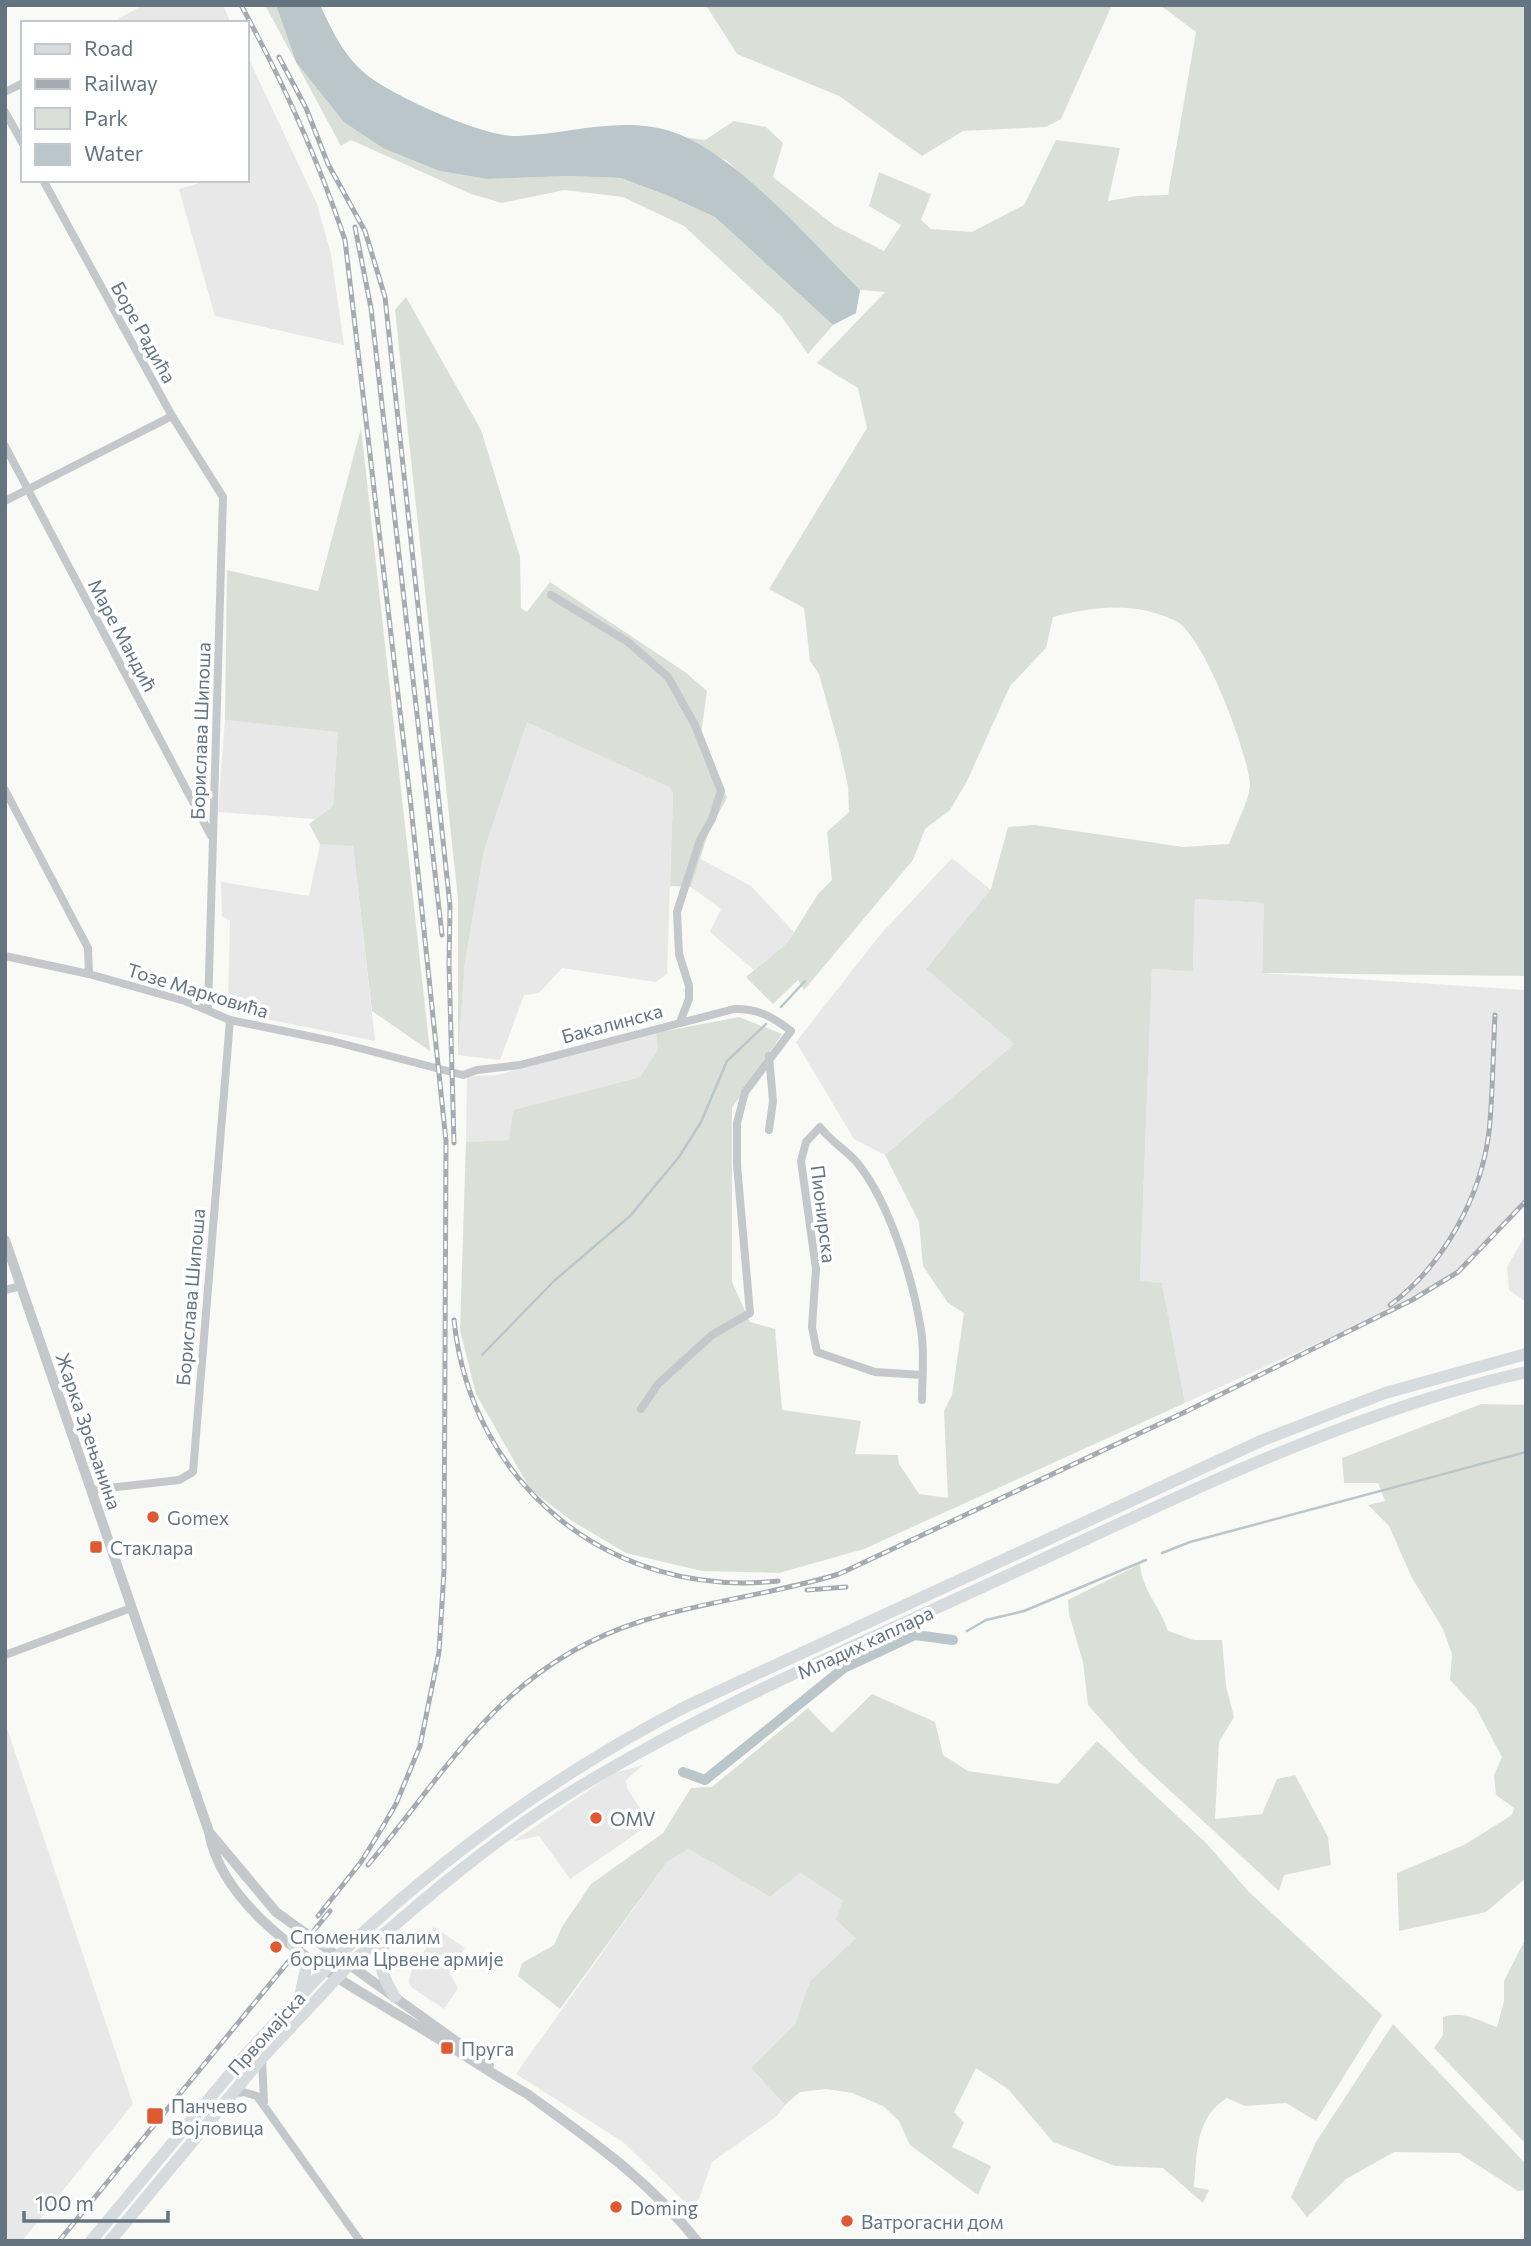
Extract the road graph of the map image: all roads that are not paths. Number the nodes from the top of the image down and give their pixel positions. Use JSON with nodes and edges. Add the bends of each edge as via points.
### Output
{"nodes":[{"id":1,"x":21,"y":84,"type":"edge"},
{"id":2,"x":5,"y":92,"type":"edge"},
{"id":3,"x":5,"y":112,"type":"edge"},
{"id":4,"x":21,"y":140,"type":"edge"},
{"id":5,"x":44,"y":182,"type":"edge"},
{"id":6,"x":172,"y":416,"type":"junction"},
{"id":7,"x":5,"y":446,"type":"edge"},
{"id":8,"x":28,"y":489,"type":"junction"},
{"id":9,"x":223,"y":497,"type":"joint"},
{"id":10,"x":5,"y":501,"type":"edge"},
{"id":11,"x":551,"y":595,"type":"dead end"},
{"id":12,"x":5,"y":790,"type":"edge"},
{"id":13,"x":212,"y":838,"type":"junction"},
{"id":14,"x":5,"y":956,"type":"edge"},
{"id":15,"x":89,"y":974,"type":"junction"},
{"id":16,"x":208,"y":1009,"type":"junction"},
{"id":17,"x":230,"y":1020,"type":"junction"},
{"id":18,"x":680,"y":1022,"type":"junction"},
{"id":19,"x":769,"y":1056,"type":"junction"},
{"id":20,"x":463,"y":1075,"type":"joint"},
{"id":21,"x":769,"y":1130,"type":"dead end"},
{"id":22,"x":5,"y":1240,"type":"edge"},
{"id":23,"x":21,"y":1286,"type":"junction"},
{"id":24,"x":5,"y":1290,"type":"edge"},
{"id":25,"x":1526,"y":1346,"type":"edge"},
{"id":26,"x":1526,"y":1354,"type":"edge"},
{"id":27,"x":1455,"y":1371,"type":"junction"},
{"id":28,"x":1526,"y":1372,"type":"edge"},
{"id":29,"x":922,"y":1375,"type":"junction"},
{"id":30,"x":1526,"y":1381,"type":"edge"},
{"id":31,"x":1426,"y":1399,"type":"junction"},
{"id":32,"x":922,"y":1400,"type":"dead end"},
{"id":33,"x":641,"y":1409,"type":"dead end"},
{"id":34,"x":91,"y":1490,"type":"junction"},
{"id":35,"x":131,"y":1608,"type":"junction"},
{"id":36,"x":5,"y":1655,"type":"edge"},
{"id":37,"x":209,"y":1832,"type":"junction"},
{"id":38,"x":390,"y":1929,"type":"junction"},
{"id":39,"x":362,"y":1933,"type":"junction"},
{"id":40,"x":312,"y":1940,"type":"junction"},
{"id":41,"x":293,"y":1944,"type":"junction"},
{"id":42,"x":337,"y":1956,"type":"junction"},
{"id":43,"x":349,"y":1965,"type":"junction"},
{"id":44,"x":324,"y":1969,"type":"junction"},
{"id":45,"x":337,"y":1977,"type":"junction"},
{"id":46,"x":300,"y":1995,"type":"junction"},
{"id":47,"x":395,"y":1997,"type":"junction"},
{"id":48,"x":262,"y":2059,"type":"junction"},
{"id":49,"x":232,"y":2095,"type":"junction"},
{"id":50,"x":529,"y":2095,"type":"junction"},
{"id":51,"x":265,"y":2105,"type":"junction"},
{"id":52,"x":112,"y":2240,"type":"edge"},
{"id":53,"x":91,"y":2241,"type":"edge"},
{"id":54,"x":360,"y":2241,"type":"edge"},
{"id":55,"x":697,"y":2241,"type":"edge"}],
"edges":[{"from":1,"to":2,"type":"street"},
{"from":3,"to":4,"type":"street"},
{"from":5,"to":6,"type":"street","name":"Боре Радића"},
{"from":6,"to":8,"type":"street"},
{"from":6,"to":9,"type":"street","name":"Боре Радића"},
{"from":7,"to":8,"type":"street","name":"Маре Мандић"},
{"from":8,"to":10,"type":"street"},
{"from":8,"to":13,"type":"street","name":"Маре Мандић"},
{"from":9,"to":13,"type":"street","name":"Борислава Шипоша"},
{"from":11,"to":18,"type":"street","name":"Бакалинска","via":[[628,642],[668,677],[695,725],[721,791],[677,912],[679,954],[689,986]]},
{"from":12,"to":15,"type":"street","via":[[88,948]]},
{"from":13,"to":16,"type":"street","name":"Борислава Шипоша"},
{"from":14,"to":15,"type":"street","name":"Тозе Марковића"},
{"from":15,"to":16,"type":"street","name":"Тозе Марковића"},
{"from":16,"to":17,"type":"street","name":"Тозе Марковића"},
{"from":17,"to":20,"type":"street","name":"Тозе Марковића"},
{"from":17,"to":34,"type":"street","name":"Борислава Шипоша","via":[[193,1472],[179,1480]]},
{"from":18,"to":19,"type":"street","via":[[734,1009],[757,1011],[791,1031]]},
{"from":18,"to":20,"type":"street","name":"Бакалинска","via":[[520,1065]]},
{"from":19,"to":21,"type":"street","via":[[773,1101]]},
{"from":19,"to":33,"type":"street","via":[[745,1092],[737,1123],[750,1312],[712,1335],[658,1384]]},
{"from":22,"to":23,"type":"street","name":"Жарка Зрењанина"},
{"from":23,"to":24,"type":"street"},
{"from":23,"to":34,"type":"street","name":"Жарка Зрењанина"},
{"from":25,"to":27,"type":"main road"},
{"from":26,"to":27,"type":"main road"},
{"from":27,"to":39,"type":"main road","name":"Младих каплара","via":[[1372,1397],[1263,1440],[765,1667],[606,1751],[491,1827]]},
{"from":28,"to":31,"type":"main road"},
{"from":29,"to":29,"type":"street","name":"Пионирска","via":[[875,1372],[817,1352],[816,1269],[801,1161],[806,1142],[820,1127],[858,1164],[884,1210],[922,1332]]},
{"from":29,"to":32,"type":"street","name":"Пионирска"},
{"from":30,"to":31,"type":"main road"},
{"from":31,"to":38,"type":"main road","name":"Младих каплара","via":[[1270,1457],[697,1720],[543,1810]]},
{"from":34,"to":35,"type":"street","name":"Жарка Зрењанина"},
{"from":35,"to":36,"type":"street"},
{"from":35,"to":37,"type":"street","name":"Жарка Зрењанина"},
{"from":37,"to":40,"type":"street","name":"Жарка Зрењанина","via":[[276,1912]]},
{"from":37,"to":41,"type":"street","name":"Жарка Зрењанина","via":[[212,1848],[236,1891]]},
{"from":38,"to":43,"type":"main road","name":"Младих каплара"},
{"from":38,"to":47,"type":"main road","via":[[379,1963]]},
{"from":39,"to":40,"type":"main road","via":[[336,1942]]},
{"from":39,"to":42,"type":"main road"},
{"from":40,"to":42,"type":"street","name":"Жарка Зрењанина"},
{"from":41,"to":44,"type":"street","name":"Жарка Зрењанина"},
{"from":41,"to":46,"type":"main road","via":[[306,1969]]},
{"from":42,"to":43,"type":"street","name":"Жарка Зрењанина"},
{"from":42,"to":44,"type":"main road","name":"Првомајска"},
{"from":43,"to":45,"type":"main road","name":"Првомајска"},
{"from":43,"to":47,"type":"street","name":"Жарка Зрењанина"},
{"from":44,"to":45,"type":"street","name":"Жарка Зрењанина"},
{"from":44,"to":46,"type":"main road","name":"Првомајска"},
{"from":45,"to":48,"type":"main road","name":"Првомајска"},
{"from":45,"to":50,"type":"street","name":"Жарка Зрењанина"},
{"from":46,"to":53,"type":"main road","name":"Првомајска"},
{"from":47,"to":50,"type":"street","name":"Жарка Зрењанина"},
{"from":48,"to":49,"type":"main road","name":"Првомајска"},
{"from":48,"to":51,"type":"street"},
{"from":49,"to":51,"type":"street","via":[[257,2095]]},
{"from":49,"to":52,"type":"main road","name":"Првомајска"},
{"from":50,"to":55,"type":"street","name":"Жарка Зрењанина","via":[[619,2160]]},
{"from":51,"to":54,"type":"street"}]}
